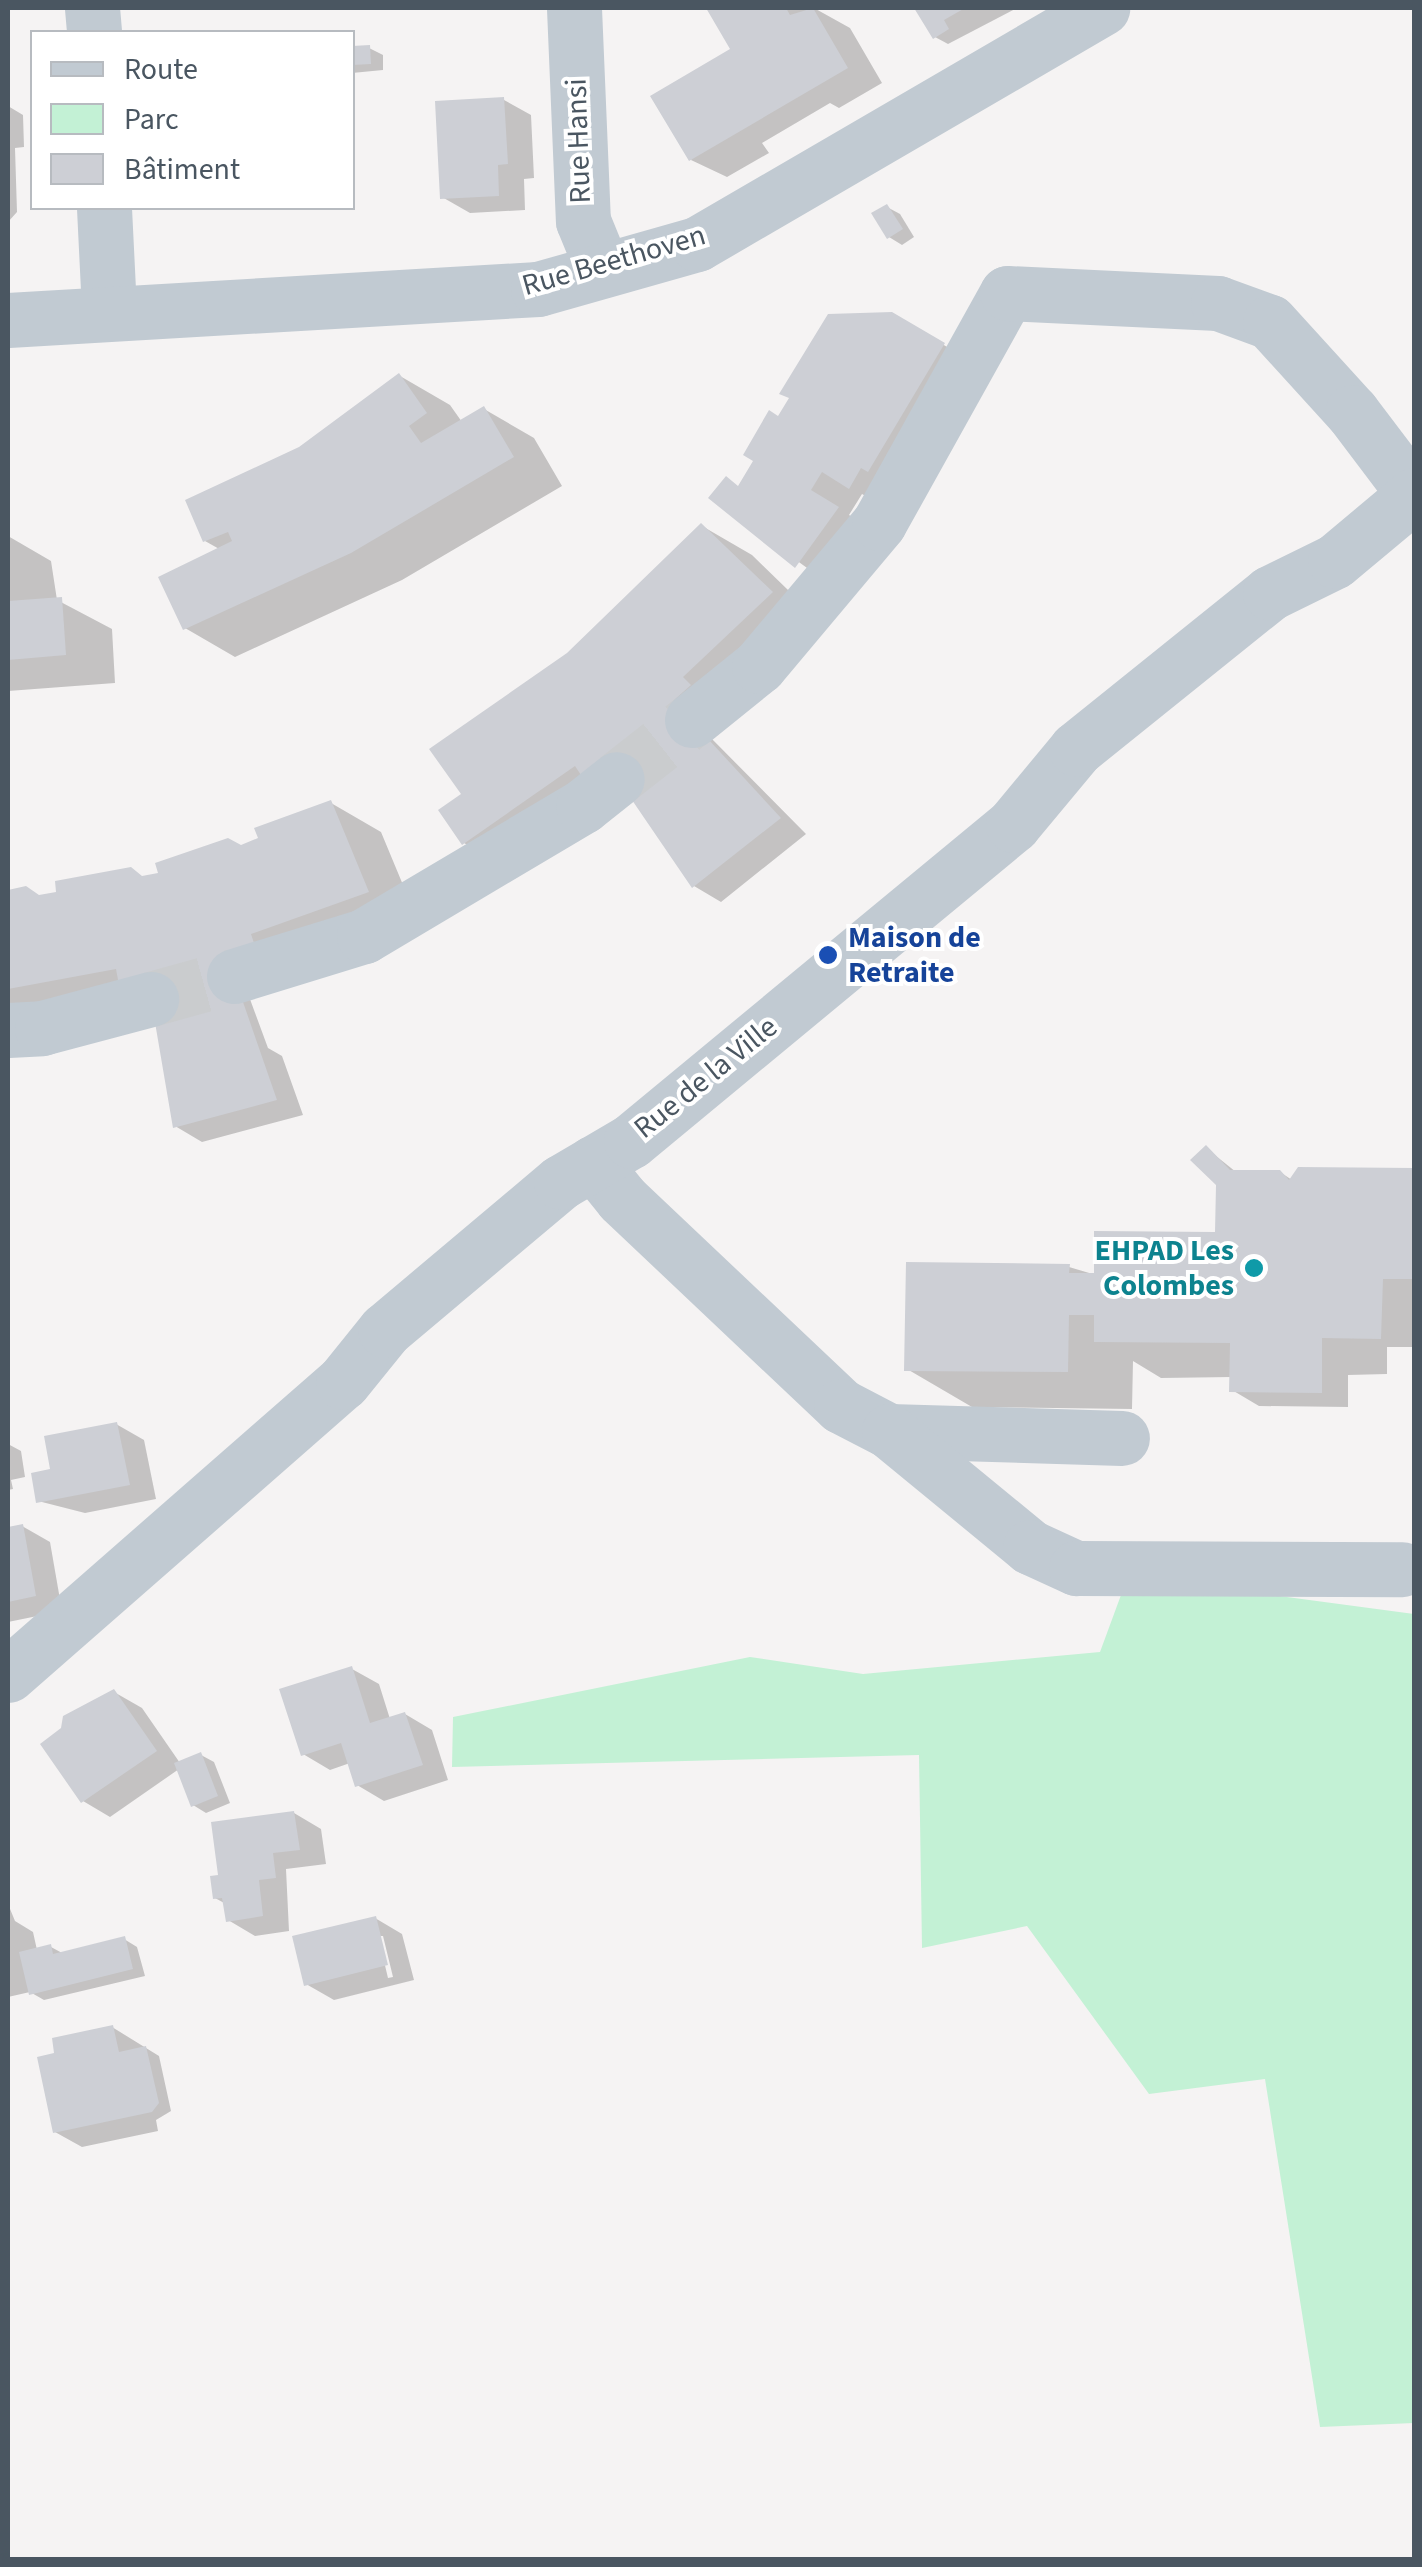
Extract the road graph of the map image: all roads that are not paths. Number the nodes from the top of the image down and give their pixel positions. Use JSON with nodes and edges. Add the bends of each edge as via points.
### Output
{"nodes":[{"id":1,"x":574,"y":8,"type":"edge"},
{"id":2,"x":1102,"y":8,"type":"edge"},
{"id":3,"x":104,"y":210,"type":"edge"},
{"id":4,"x":603,"y":270,"type":"junction"},
{"id":5,"x":109,"y":310,"type":"junction"},
{"id":6,"x":8,"y":320,"type":"edge"},
{"id":7,"x":1414,"y":494,"type":"edge"},
{"id":8,"x":692,"y":720,"type":"tunnel mouth"},
{"id":9,"x":617,"y":779,"type":"tunnel mouth"},
{"id":10,"x":234,"y":976,"type":"tunnel mouth"},
{"id":11,"x":150,"y":999,"type":"tunnel mouth"},
{"id":12,"x":8,"y":1030,"type":"edge"},
{"id":13,"x":594,"y":1162,"type":"junction"},
{"id":14,"x":889,"y":1432,"type":"junction"},
{"id":15,"x":1122,"y":1438,"type":"dead end"},
{"id":16,"x":1402,"y":1569,"type":"dead end"},
{"id":17,"x":8,"y":1675,"type":"edge"}],
"edges":[{"from":1,"to":4,"type":"street","name":"Rue Hansi","via":[[582,221]]},
{"from":2,"to":4,"type":"street","name":"Rue Beethoven","via":[[697,244]]},
{"from":3,"to":5,"type":"street"},
{"from":4,"to":5,"type":"street","name":"Rue Beethoven","via":[[538,289]]},
{"from":5,"to":6,"type":"street","name":"Rue Beethoven"},
{"from":7,"to":8,"type":"street","via":[[1352,412],[1270,322],[1218,303],[1007,293],[879,522],[759,666]]},
{"from":7,"to":13,"type":"street","name":"Rue de la Ville","via":[[1334,560],[1270,593],[1091,737],[1013,826],[631,1141]]},
{"from":9,"to":10,"type":"street","via":[[364,936]]},
{"from":11,"to":12,"type":"street","via":[[42,1028]]},
{"from":13,"to":14,"type":"street","via":[[622,1198],[841,1406]]},
{"from":13,"to":17,"type":"street","name":"Rue de la Ville","via":[[385,1330],[343,1382]]},
{"from":14,"to":15,"type":"street"},
{"from":14,"to":16,"type":"street","via":[[1030,1547],[1076,1568]]}]}
